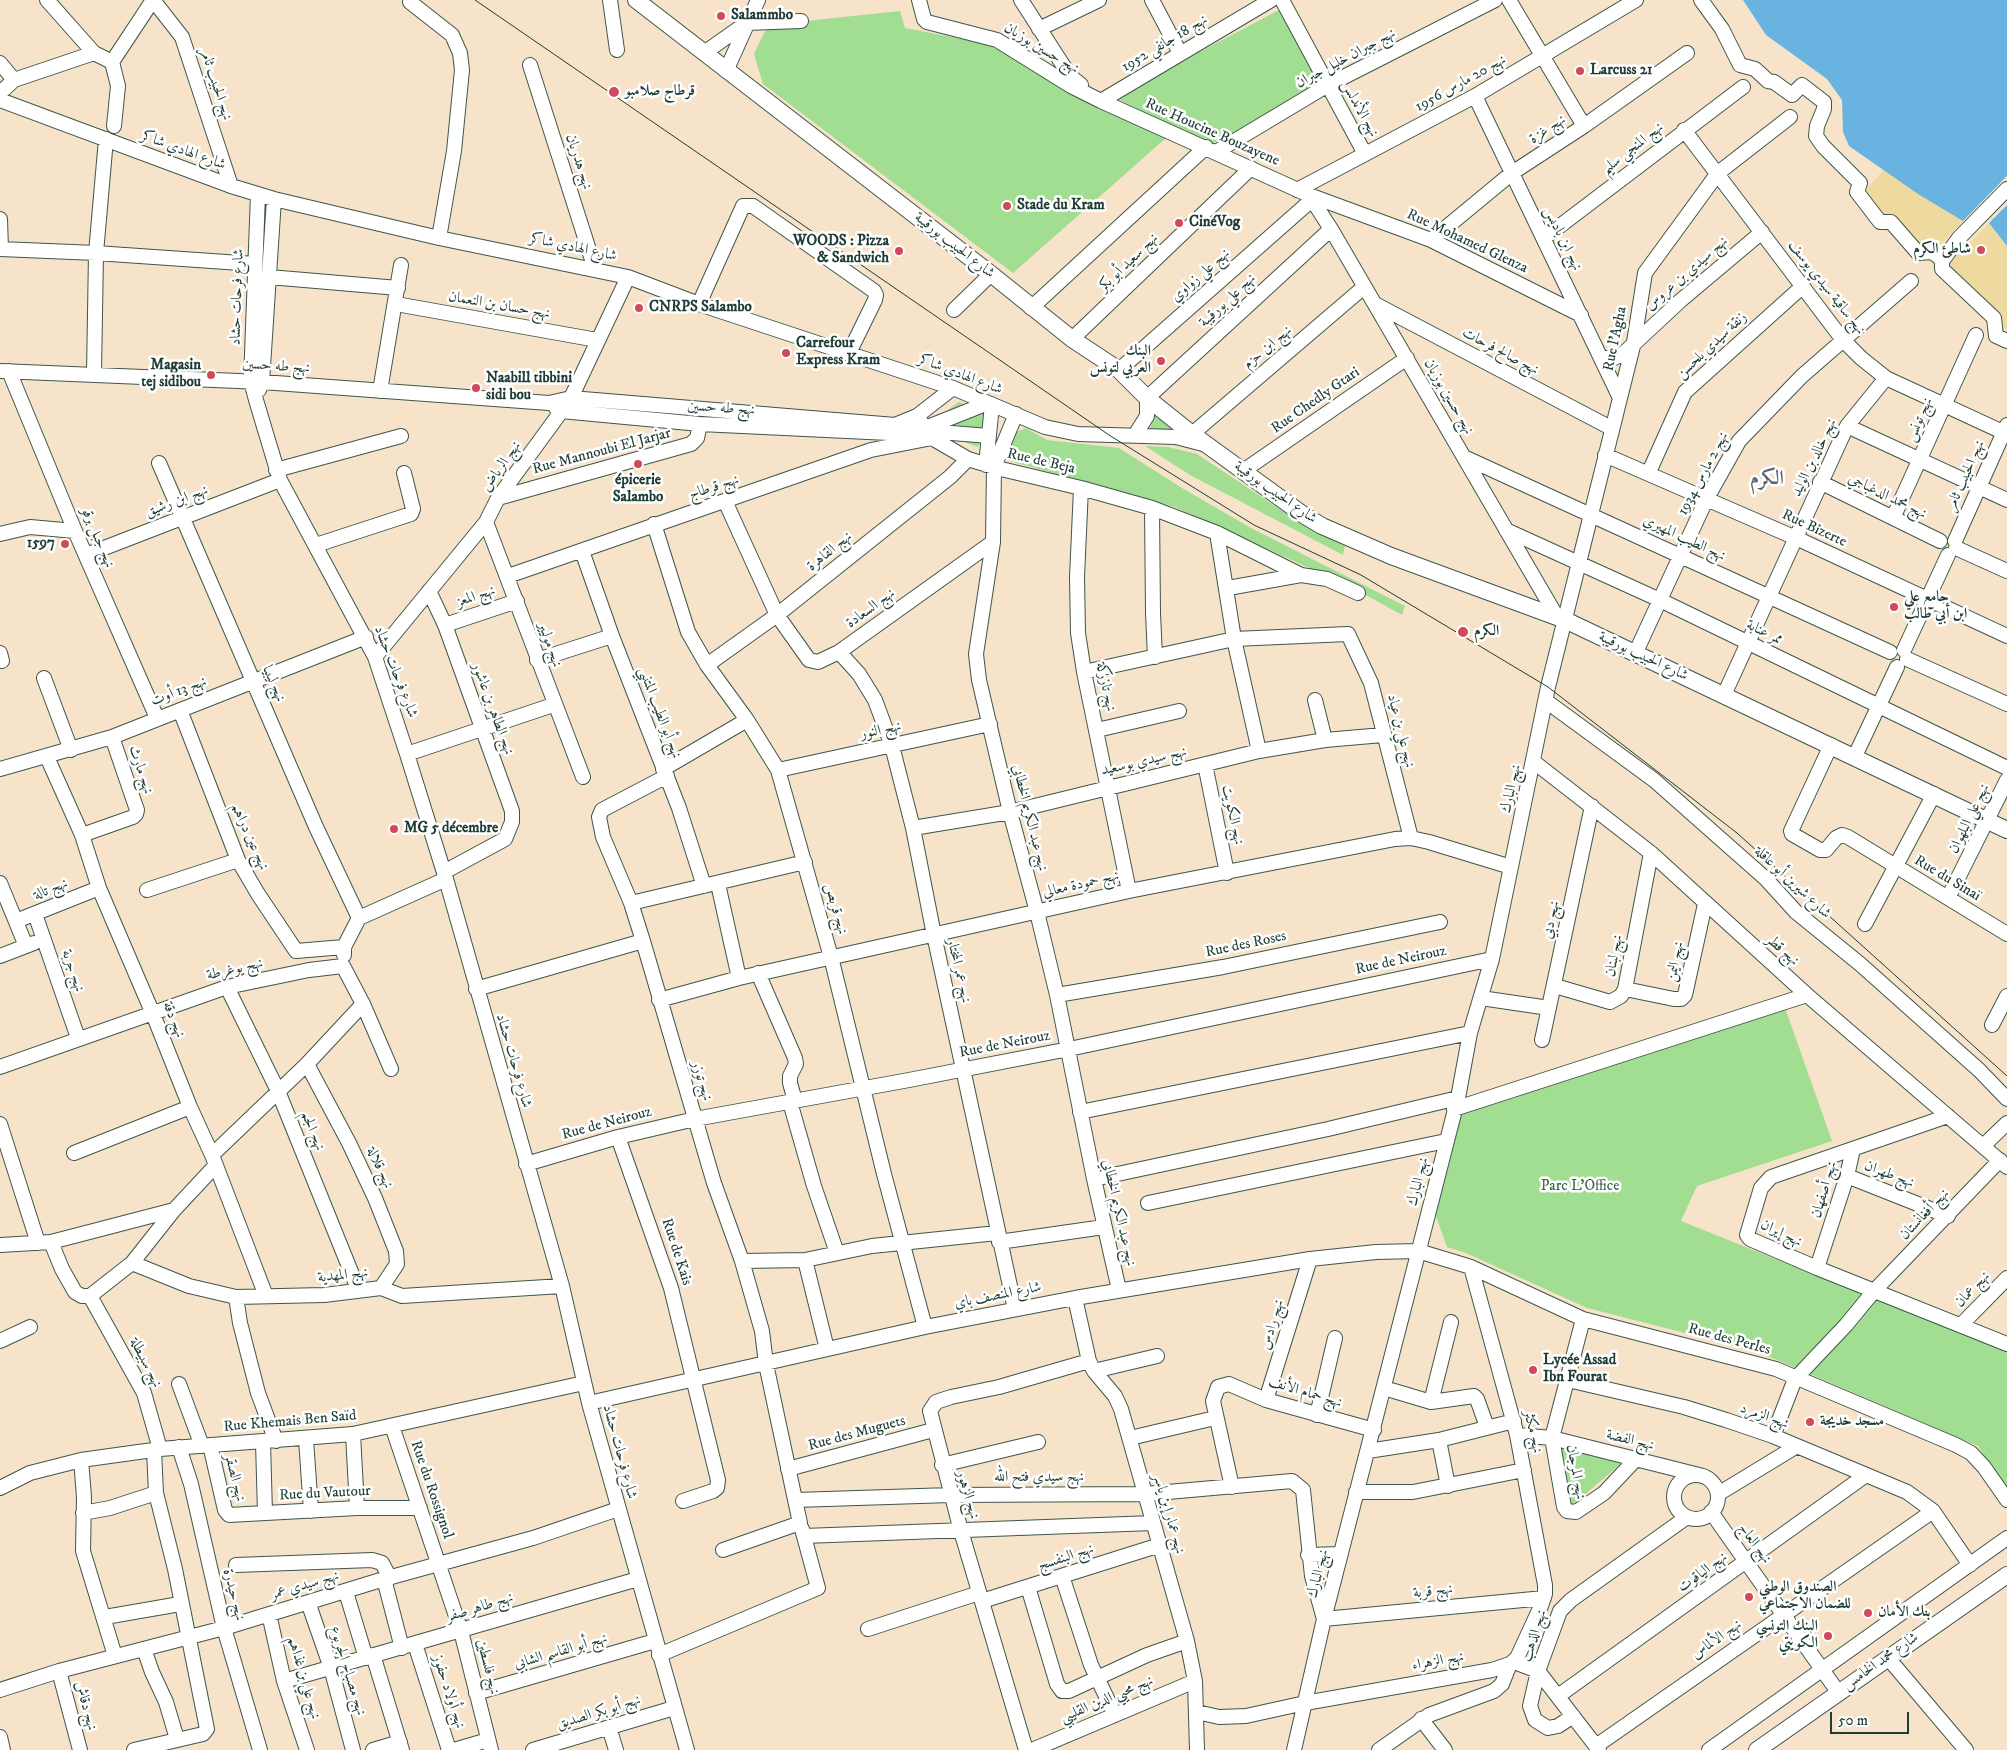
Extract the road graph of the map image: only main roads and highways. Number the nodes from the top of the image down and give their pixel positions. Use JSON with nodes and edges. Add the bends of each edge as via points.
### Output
{"nodes":[{"id":1,"x":636,"y":0,"type":"edge"},
{"id":2,"x":2007,"y":830,"type":"edge"},
{"id":3,"x":2007,"y":1575,"type":"edge"},
{"id":4,"x":1757,"y":1750,"type":"edge"}],
"edges":[{"from":1,"to":2,"type":"main road","name":"شارع الحبيب بورقيبة","via":[[1072,340],[1119,370],[1147,398],[1192,434],[1322,526],[1391,556],[1561,618]]},
{"from":3,"to":4,"type":"main road","name":"شارع محمد الخامس"}]}
